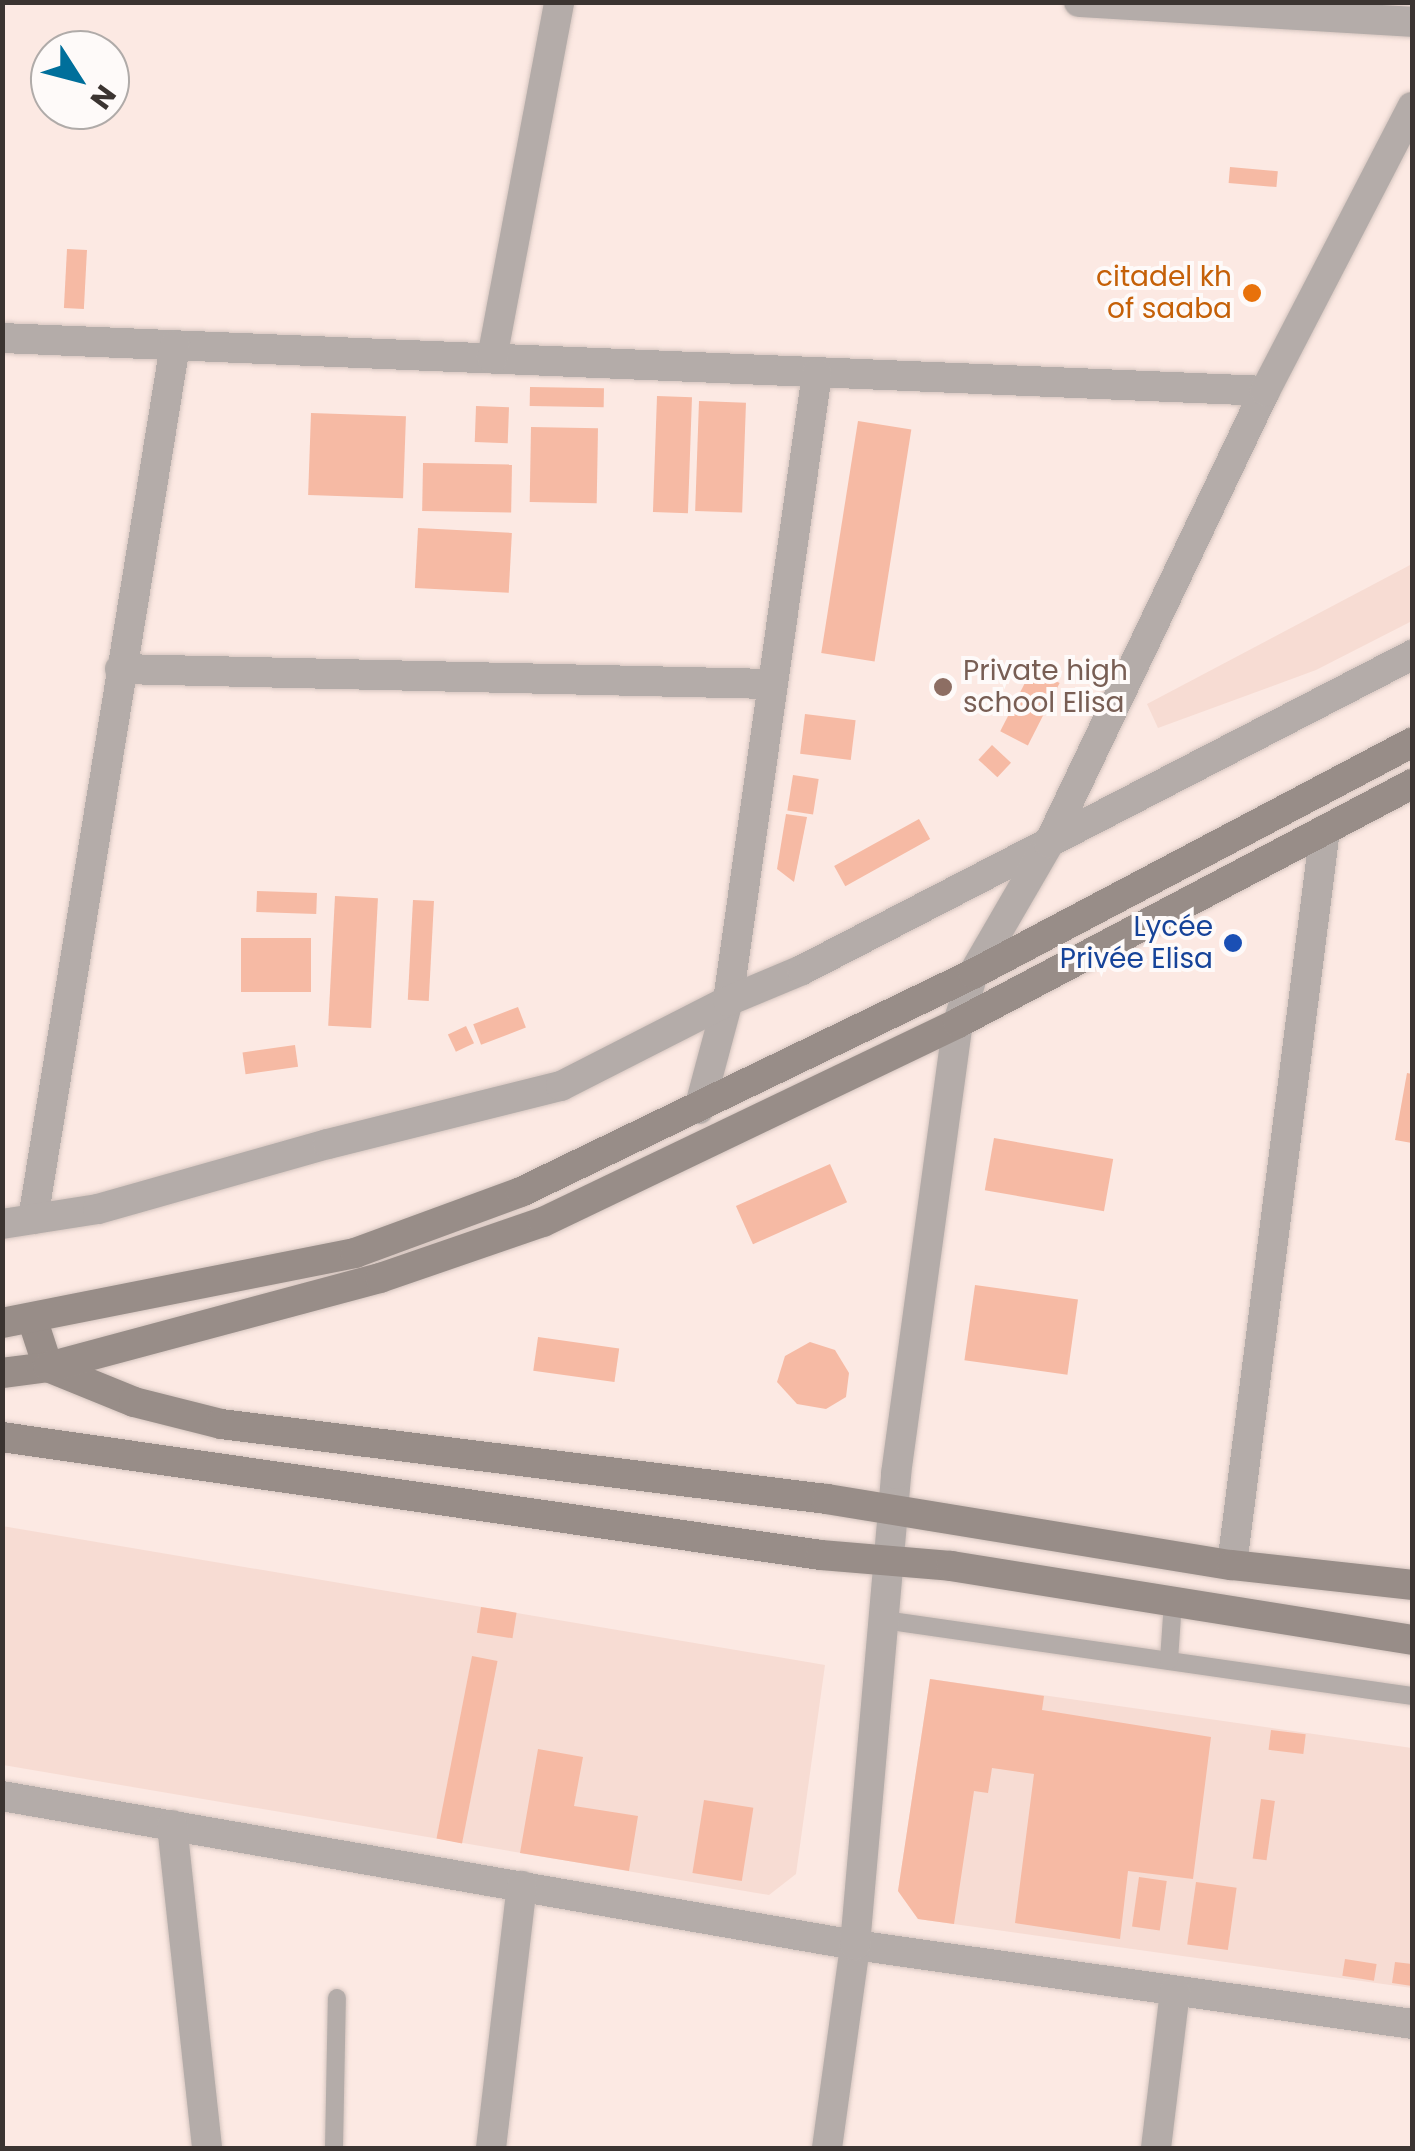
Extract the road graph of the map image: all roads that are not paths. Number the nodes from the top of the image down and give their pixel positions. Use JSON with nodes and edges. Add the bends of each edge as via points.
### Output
{"nodes":[{"id":1,"x":559,"y":2,"type":"edge"},
{"id":2,"x":1079,"y":2,"type":"edge"},
{"id":3,"x":1412,"y":22,"type":"edge"},
{"id":4,"x":1412,"y":107,"type":"edge"},
{"id":5,"x":2,"y":338,"type":"edge"},
{"id":6,"x":175,"y":345,"type":"junction"},
{"id":7,"x":492,"y":358,"type":"junction"},
{"id":8,"x":817,"y":373,"type":"junction"},
{"id":9,"x":1265,"y":391,"type":"junction"},
{"id":10,"x":1412,"y":655,"type":"edge"},
{"id":11,"x":120,"y":670,"type":"junction"},
{"id":12,"x":771,"y":684,"type":"junction"},
{"id":13,"x":1412,"y":743,"type":"edge"},
{"id":14,"x":1412,"y":784,"type":"edge"},
{"id":15,"x":1325,"y":830,"type":"junction"},
{"id":16,"x":1049,"y":843,"type":"junction"},
{"id":17,"x":973,"y":974,"type":"junction"},
{"id":18,"x":728,"y":1001,"type":"junction"},
{"id":19,"x":958,"y":1023,"type":"junction"},
{"id":20,"x":699,"y":1108,"type":"junction"},
{"id":21,"x":33,"y":1219,"type":"junction"},
{"id":22,"x":2,"y":1224,"type":"edge"},
{"id":23,"x":17,"y":1321,"type":"edge"},
{"id":24,"x":48,"y":1367,"type":"junction"},
{"id":25,"x":2,"y":1373,"type":"edge"},
{"id":26,"x":2,"y":1437,"type":"edge"},
{"id":27,"x":895,"y":1510,"type":"junction"},
{"id":28,"x":890,"y":1560,"type":"junction"},
{"id":29,"x":1232,"y":1565,"type":"junction"},
{"id":30,"x":1412,"y":1585,"type":"edge"},
{"id":31,"x":1173,"y":1602,"type":"junction"},
{"id":32,"x":884,"y":1620,"type":"junction"},
{"id":33,"x":1412,"y":1640,"type":"edge"},
{"id":34,"x":1169,"y":1660,"type":"junction"},
{"id":35,"x":1412,"y":1696,"type":"edge"},
{"id":36,"x":2,"y":1796,"type":"edge"},
{"id":37,"x":172,"y":1825,"type":"junction"},
{"id":38,"x":522,"y":1886,"type":"junction"},
{"id":39,"x":854,"y":1945,"type":"junction"},
{"id":40,"x":1176,"y":1991,"type":"junction"},
{"id":41,"x":338,"y":1998,"type":"dead end"},
{"id":42,"x":1412,"y":2024,"type":"edge"},
{"id":43,"x":206,"y":2148,"type":"edge"},
{"id":44,"x":334,"y":2148,"type":"edge"},
{"id":45,"x":491,"y":2148,"type":"edge"},
{"id":46,"x":828,"y":2148,"type":"edge"},
{"id":47,"x":1156,"y":2148,"type":"edge"}],
"edges":[{"from":1,"to":7,"type":"street"},
{"from":2,"to":3,"type":"street"},
{"from":4,"to":9,"type":"street"},
{"from":5,"to":6,"type":"street"},
{"from":6,"to":7,"type":"street"},
{"from":6,"to":11,"type":"street"},
{"from":7,"to":8,"type":"street"},
{"from":8,"to":9,"type":"street"},
{"from":8,"to":12,"type":"street"},
{"from":9,"to":16,"type":"street"},
{"from":10,"to":16,"type":"street"},
{"from":11,"to":12,"type":"street"},
{"from":11,"to":21,"type":"street"},
{"from":12,"to":18,"type":"street"},
{"from":13,"to":17,"type":"street"},
{"from":14,"to":15,"type":"street"},
{"from":15,"to":19,"type":"street"},
{"from":15,"to":29,"type":"street"},
{"from":16,"to":17,"type":"street"},
{"from":16,"to":18,"type":"street"},
{"from":17,"to":19,"type":"street"},
{"from":17,"to":20,"type":"street"},
{"from":18,"to":20,"type":"street"},
{"from":18,"to":21,"type":"street","via":[[561,1086],[98,1209]]},
{"from":19,"to":24,"type":"street","via":[[543,1222],[380,1278]]},
{"from":19,"to":27,"type":"street"},
{"from":20,"to":23,"type":"street","via":[[521,1192],[355,1253]]},
{"from":21,"to":22,"type":"street"},
{"from":23,"to":24,"type":"street"},
{"from":24,"to":25,"type":"street"},
{"from":24,"to":27,"type":"street","via":[[134,1402],[221,1424]]},
{"from":26,"to":28,"type":"street"},
{"from":27,"to":28,"type":"street"},
{"from":27,"to":29,"type":"street"},
{"from":28,"to":31,"type":"street"},
{"from":28,"to":32,"type":"street"},
{"from":29,"to":30,"type":"street"},
{"from":31,"to":33,"type":"street"},
{"from":31,"to":34,"type":"lane"},
{"from":32,"to":34,"type":"lane"},
{"from":32,"to":39,"type":"street"},
{"from":34,"to":35,"type":"lane"},
{"from":36,"to":37,"type":"street"},
{"from":37,"to":38,"type":"street"},
{"from":37,"to":43,"type":"street"},
{"from":38,"to":39,"type":"street"},
{"from":38,"to":45,"type":"street"},
{"from":39,"to":40,"type":"street"},
{"from":39,"to":46,"type":"street"},
{"from":40,"to":42,"type":"street"},
{"from":40,"to":47,"type":"street"},
{"from":41,"to":44,"type":"lane"}]}
